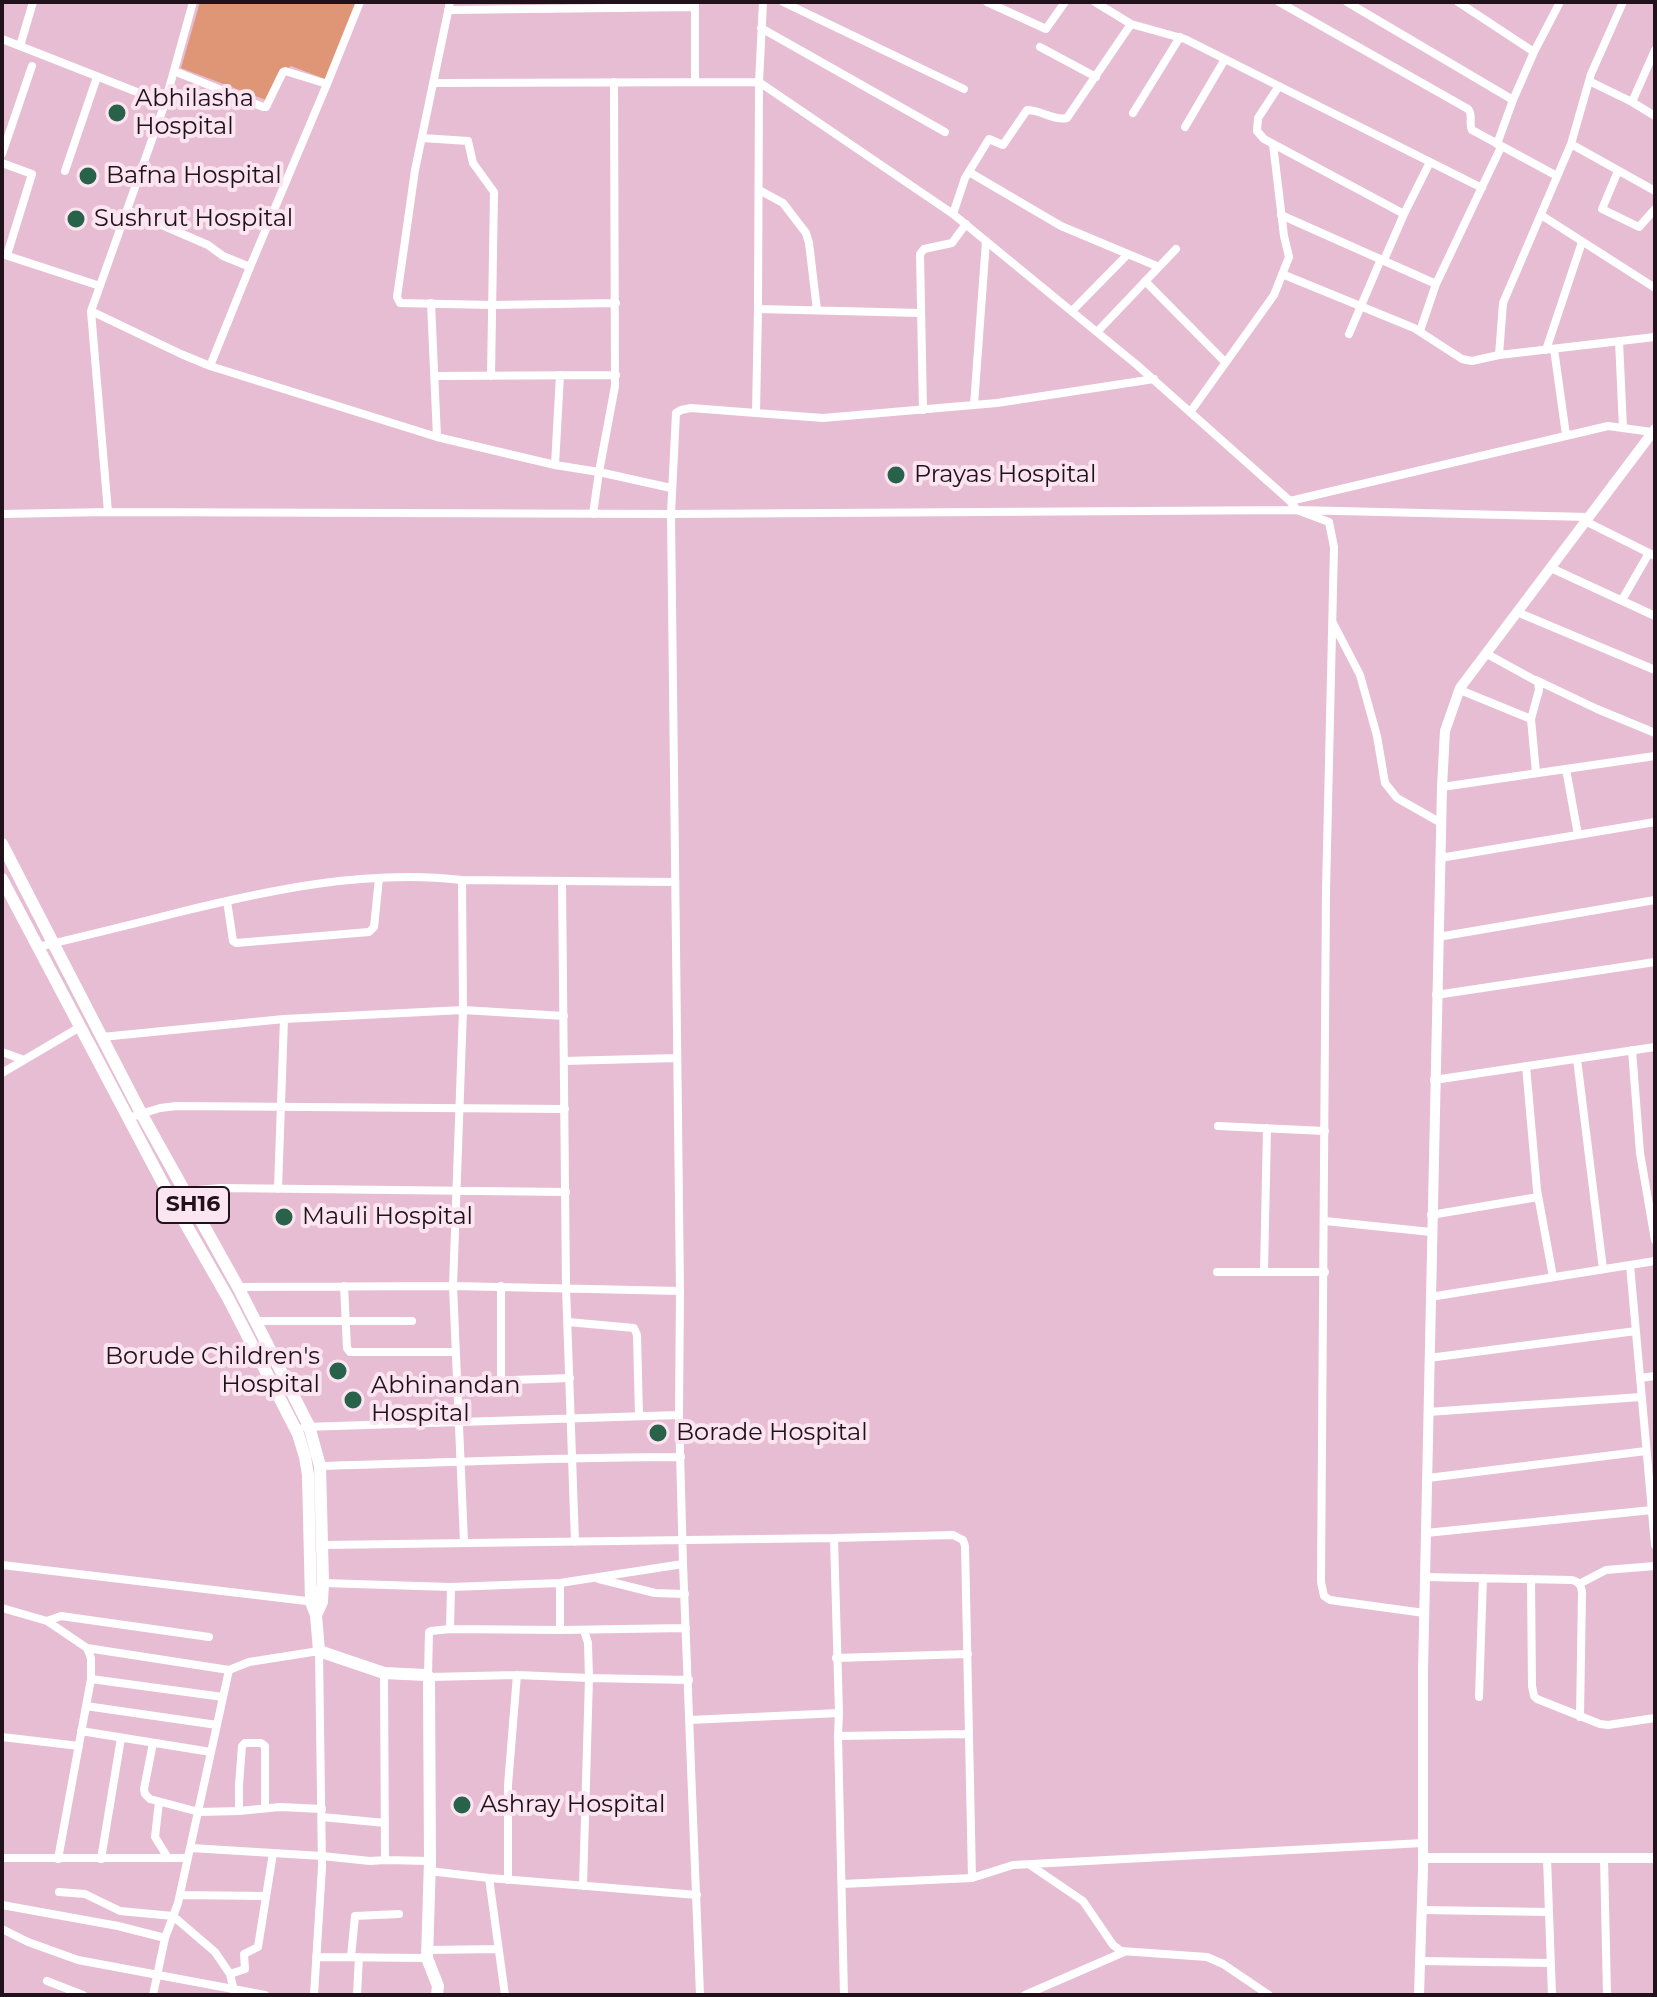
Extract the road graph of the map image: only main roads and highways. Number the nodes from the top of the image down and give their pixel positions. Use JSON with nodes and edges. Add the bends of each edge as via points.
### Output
{"nodes":[{"id":1,"x":2,"y":844,"type":"edge"},
{"id":2,"x":3,"y":882,"type":"edge"},
{"id":3,"x":302,"y":1427,"type":"junction"},
{"id":4,"x":316,"y":1606,"type":"junction"},
{"id":5,"x":437,"y":1995,"type":"edge"}],
"edges":[{"from":1,"to":3,"type":"main road","number":"SH16","via":[[256,1321]]},
{"from":2,"to":3,"type":"main road","number":"SH16","via":[[169,1195]]},
{"from":3,"to":4,"type":"main road","number":"SH16"},
{"from":3,"to":4,"type":"main road","number":"SH16","via":[[320,1466],[323,1583]]},
{"from":4,"to":5,"type":"main road","number":"SH16","via":[[319,1651],[384,1673],[429,1676],[427,1954]]}]}
